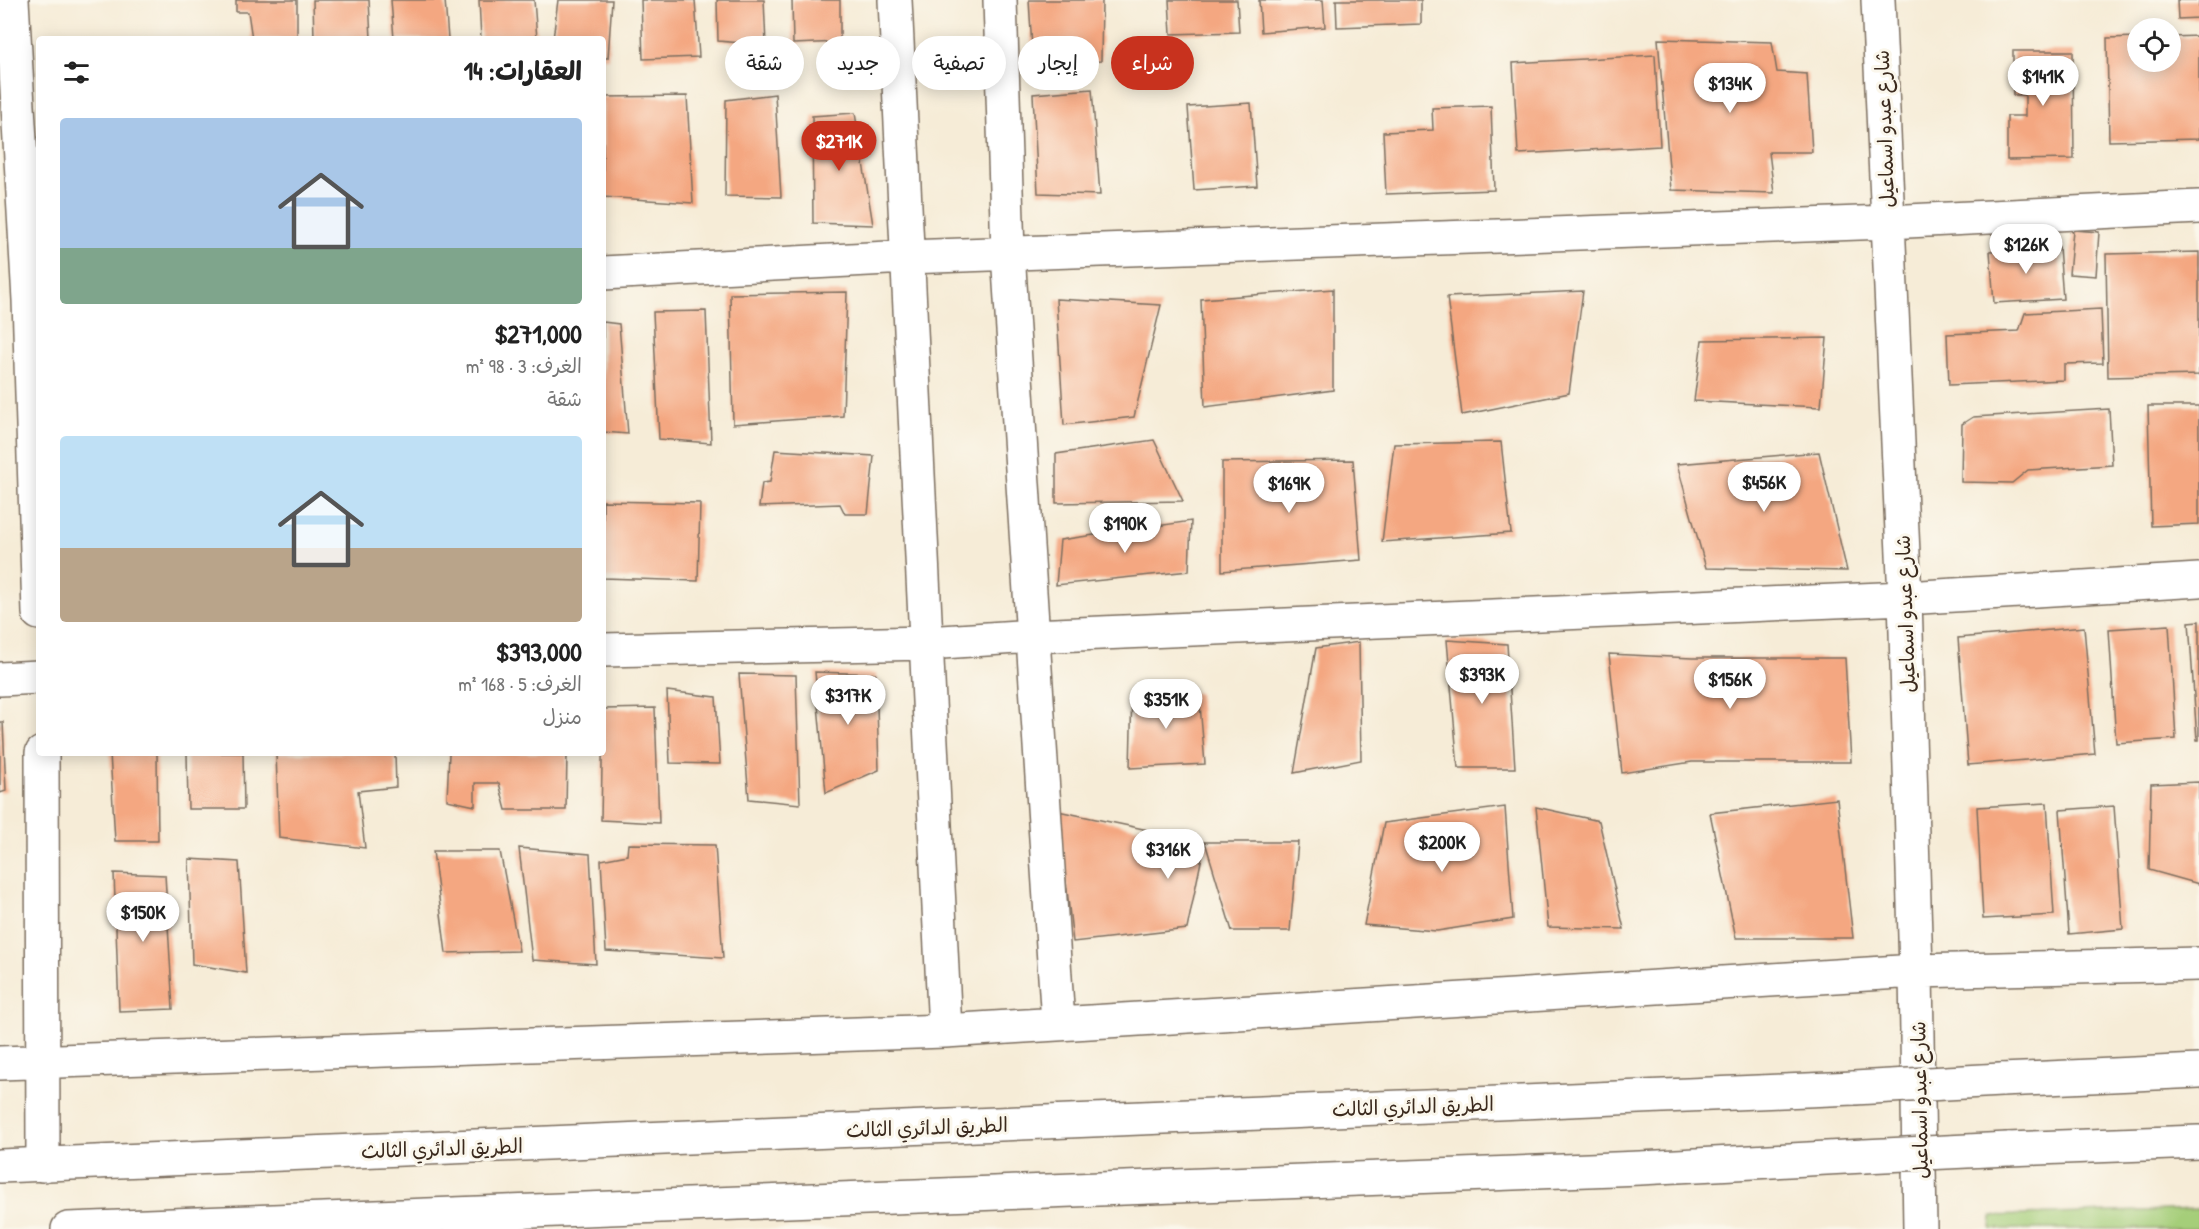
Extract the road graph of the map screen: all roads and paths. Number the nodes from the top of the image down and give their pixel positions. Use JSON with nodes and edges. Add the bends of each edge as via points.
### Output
{"nodes":[{"id":1,"x":12,"y":0,"type":"edge"},
{"id":2,"x":895,"y":0,"type":"edge"},
{"id":3,"x":1000,"y":0,"type":"edge"},
{"id":4,"x":1878,"y":0,"type":"edge"},
{"id":5,"x":2199,"y":207,"type":"edge"},
{"id":6,"x":1887,"y":222,"type":"junction"},
{"id":7,"x":1008,"y":253,"type":"junction"},
{"id":8,"x":907,"y":257,"type":"junction"},
{"id":9,"x":606,"y":273,"type":"edge"},
{"id":10,"x":23,"y":300,"type":"edge"},
{"id":11,"x":36,"y":554,"type":"edge"},
{"id":12,"x":2199,"y":580,"type":"edge"},
{"id":13,"x":1905,"y":598,"type":"junction"},
{"id":14,"x":1032,"y":636,"type":"junction"},
{"id":15,"x":927,"y":643,"type":"junction"},
{"id":16,"x":606,"y":650,"type":"edge"},
{"id":17,"x":36,"y":677,"type":"edge"},
{"id":18,"x":0,"y":679,"type":"edge"},
{"id":19,"x":42,"y":756,"type":"edge"},
{"id":20,"x":2199,"y":964,"type":"edge"},
{"id":21,"x":1917,"y":971,"type":"junction"},
{"id":22,"x":1058,"y":1023,"type":"junction"},
{"id":23,"x":945,"y":1031,"type":"junction"},
{"id":24,"x":42,"y":1062,"type":"junction"},
{"id":25,"x":0,"y":1064,"type":"edge"},
{"id":26,"x":2199,"y":1071,"type":"edge"},
{"id":27,"x":2199,"y":1142,"type":"edge"},
{"id":28,"x":42,"y":1165,"type":"junction"},
{"id":29,"x":0,"y":1166,"type":"edge"},
{"id":30,"x":125,"y":1228,"type":"edge"},
{"id":31,"x":68,"y":1229,"type":"edge"},
{"id":32,"x":1920,"y":1229,"type":"edge"}],
"edges":[{"from":1,"to":10,"type":"main road"},
{"from":2,"to":8,"type":"main road"},
{"from":3,"to":7,"type":"main road"},
{"from":4,"to":6,"type":"main road","name":"شارع عبدو اسماعيل"},
{"from":5,"to":6,"type":"main road"},
{"from":6,"to":7,"type":"main road"},
{"from":6,"to":13,"type":"main road","name":"شارع عبدو اسماعيل"},
{"from":7,"to":8,"type":"main road"},
{"from":7,"to":14,"type":"main road"},
{"from":8,"to":9,"type":"main road"},
{"from":8,"to":15,"type":"main road"},
{"from":10,"to":11,"type":"main road"},
{"from":12,"to":13,"type":"main road"},
{"from":13,"to":14,"type":"main road"},
{"from":13,"to":21,"type":"main road","name":"شارع عبدو اسماعيل"},
{"from":14,"to":15,"type":"main road"},
{"from":14,"to":22,"type":"main road"},
{"from":15,"to":16,"type":"main road"},
{"from":15,"to":23,"type":"main road"},
{"from":17,"to":18,"type":"main road"},
{"from":19,"to":24,"type":"main road"},
{"from":20,"to":21,"type":"main road"},
{"from":21,"to":22,"type":"main road"},
{"from":21,"to":32,"type":"main road","name":"شارع عبدو اسماعيل"},
{"from":22,"to":23,"type":"main road"},
{"from":23,"to":24,"type":"main road"},
{"from":24,"to":25,"type":"main road"},
{"from":24,"to":28,"type":"main road"},
{"from":26,"to":28,"type":"main road","name":"الطريق الدائري الثالث","bridge":true},
{"from":27,"to":30,"type":"main road","bridge":true},
{"from":28,"to":29,"type":"main road","name":"الطريق الدائري الثالث"},
{"from":30,"to":31,"type":"main road"}]}
